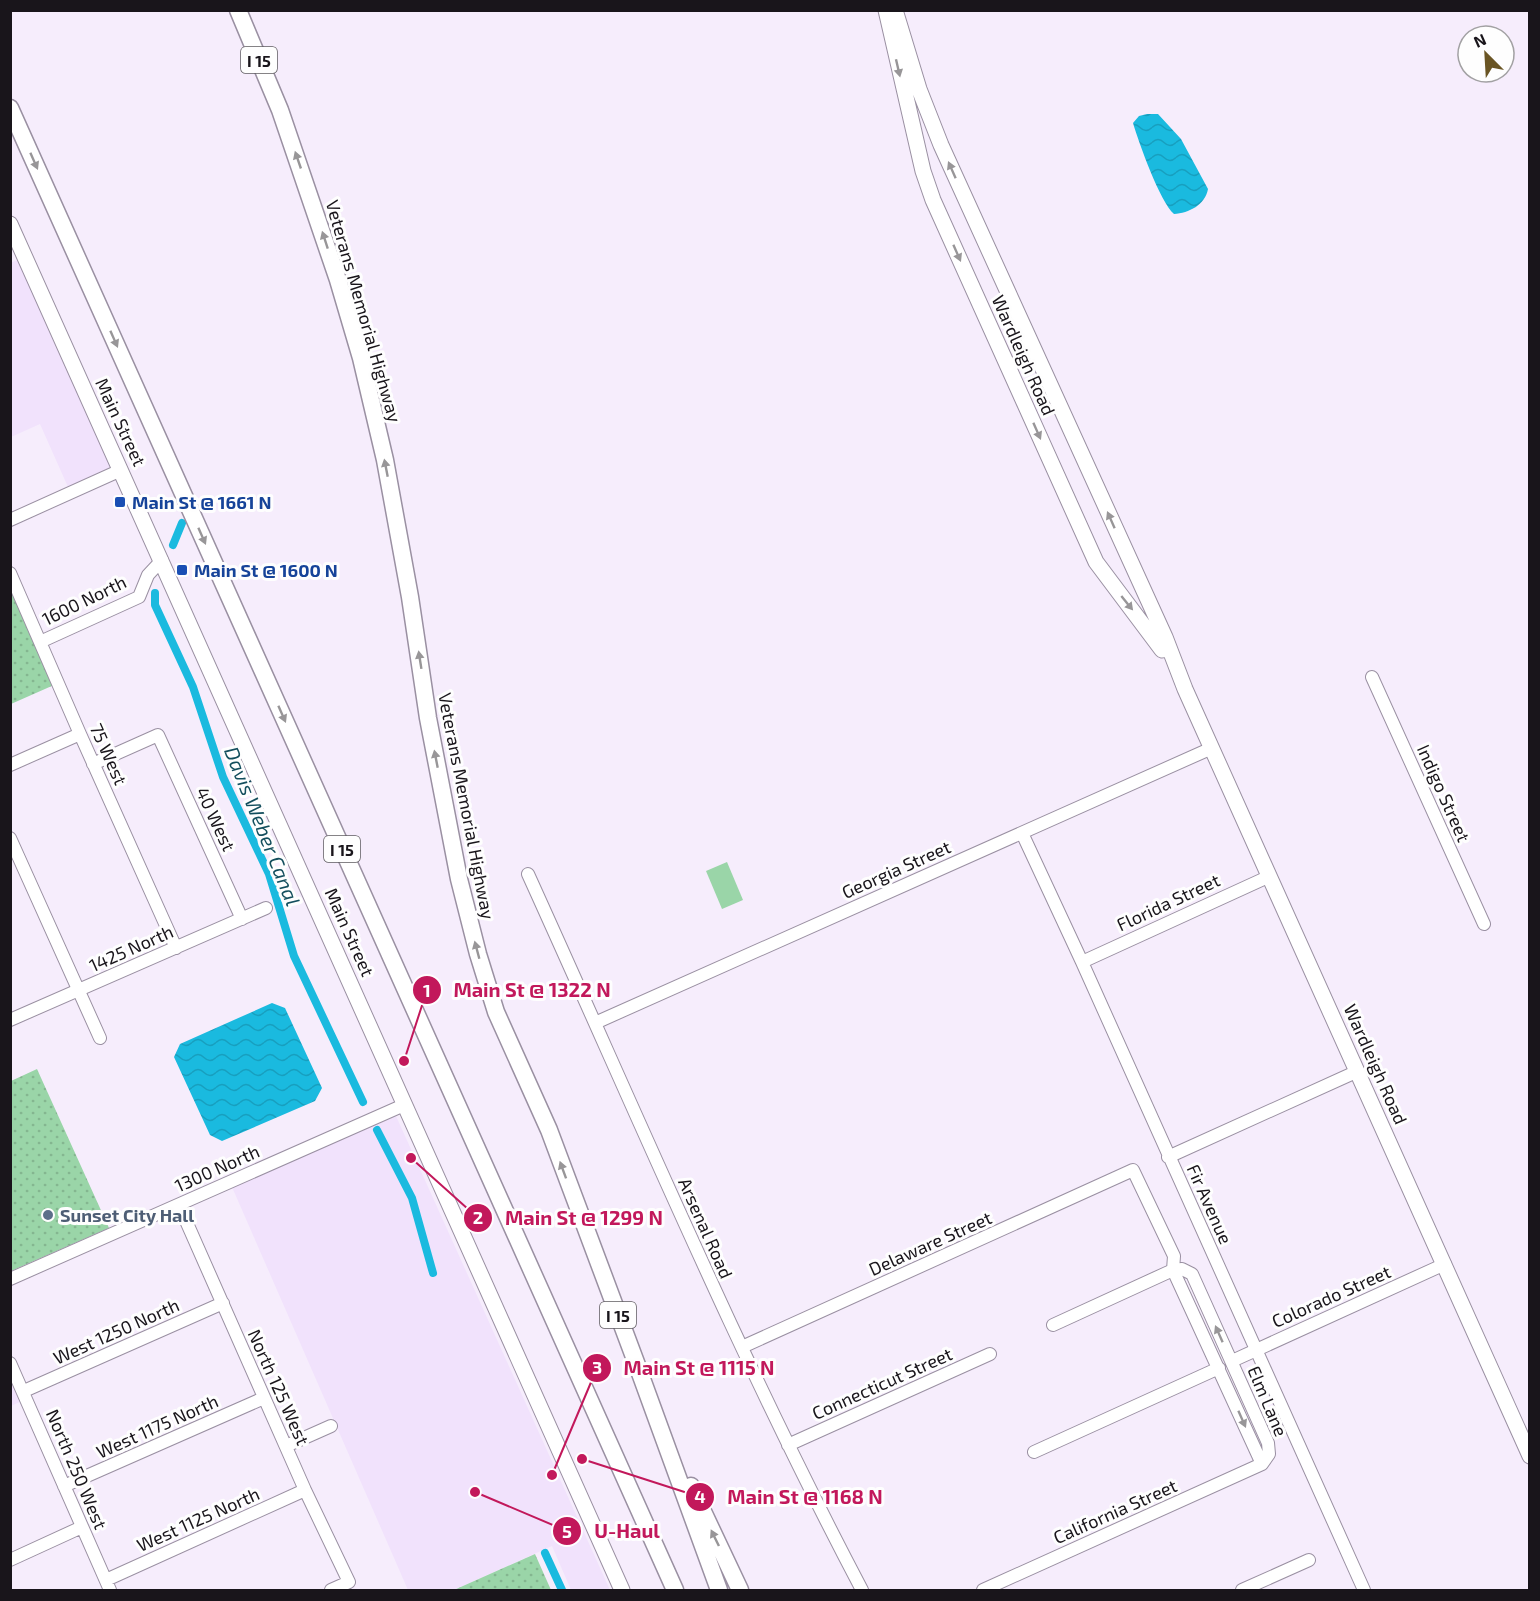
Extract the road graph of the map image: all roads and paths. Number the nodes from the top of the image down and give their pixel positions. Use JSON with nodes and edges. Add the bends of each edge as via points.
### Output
{"nodes":[{"id":1,"x":238,"y":10,"type":"edge"},
{"id":2,"x":886,"y":10,"type":"edge"},
{"id":3,"x":895,"y":10,"type":"edge"},
{"id":4,"x":10,"y":108,"type":"edge"},
{"id":5,"x":10,"y":224,"type":"edge"},
{"id":6,"x":16,"y":253,"type":"edge"},
{"id":7,"x":121,"y":470,"type":"junction"},
{"id":8,"x":10,"y":520,"type":"edge"},
{"id":9,"x":162,"y":560,"type":"junction"},
{"id":10,"x":10,"y":573,"type":"edge"},
{"id":11,"x":40,"y":642,"type":"junction"},
{"id":12,"x":1372,"y":677,"type":"dead end"},
{"id":13,"x":1185,"y":689,"type":"junction"},
{"id":14,"x":80,"y":734,"type":"junction"},
{"id":15,"x":1212,"y":748,"type":"junction"},
{"id":16,"x":93,"y":764,"type":"junction"},
{"id":17,"x":10,"y":765,"type":"edge"},
{"id":18,"x":1022,"y":833,"type":"junction"},
{"id":19,"x":10,"y":838,"type":"edge"},
{"id":20,"x":528,"y":874,"type":"dead end"},
{"id":21,"x":1270,"y":876,"type":"junction"},
{"id":22,"x":266,"y":908,"type":"dead end"},
{"id":23,"x":242,"y":919,"type":"junction"},
{"id":24,"x":1484,"y":924,"type":"dead end"},
{"id":25,"x":176,"y":948,"type":"junction"},
{"id":26,"x":1082,"y":962,"type":"junction"},
{"id":27,"x":79,"y":990,"type":"junction"},
{"id":28,"x":10,"y":1020,"type":"edge"},
{"id":29,"x":595,"y":1023,"type":"junction"},
{"id":30,"x":100,"y":1038,"type":"dead end"},
{"id":31,"x":1358,"y":1071,"type":"junction"},
{"id":32,"x":404,"y":1105,"type":"junction"},
{"id":33,"x":1168,"y":1157,"type":"junction"},
{"id":34,"x":1133,"y":1170,"type":"joint"},
{"id":35,"x":179,"y":1204,"type":"junction"},
{"id":36,"x":1445,"y":1264,"type":"junction"},
{"id":37,"x":1173,"y":1270,"type":"junction"},
{"id":38,"x":10,"y":1279,"type":"edge"},
{"id":39,"x":223,"y":1303,"type":"junction"},
{"id":40,"x":1053,"y":1325,"type":"dead end"},
{"id":41,"x":742,"y":1347,"type":"junction"},
{"id":42,"x":1256,"y":1350,"type":"junction"},
{"id":43,"x":990,"y":1354,"type":"dead end"},
{"id":44,"x":1232,"y":1361,"type":"junction"},
{"id":45,"x":10,"y":1363,"type":"edge"},
{"id":46,"x":637,"y":1365,"type":"junction"},
{"id":47,"x":1219,"y":1368,"type":"junction"},
{"id":48,"x":24,"y":1391,"type":"junction"},
{"id":49,"x":264,"y":1398,"type":"junction"},
{"id":50,"x":331,"y":1426,"type":"dead end"},
{"id":51,"x":788,"y":1445,"type":"junction"},
{"id":52,"x":286,"y":1446,"type":"junction"},
{"id":53,"x":1034,"y":1452,"type":"dead end"},
{"id":54,"x":1530,"y":1456,"type":"edge"},
{"id":55,"x":1262,"y":1464,"type":"junction"},
{"id":56,"x":64,"y":1486,"type":"junction"},
{"id":57,"x":305,"y":1490,"type":"junction"},
{"id":58,"x":82,"y":1527,"type":"junction"},
{"id":59,"x":10,"y":1560,"type":"edge"},
{"id":60,"x":1309,"y":1560,"type":"dead end"},
{"id":61,"x":108,"y":1585,"type":"edge"},
{"id":62,"x":331,"y":1590,"type":"edge"},
{"id":63,"x":622,"y":1590,"type":"edge"},
{"id":64,"x":675,"y":1590,"type":"edge"},
{"id":65,"x":719,"y":1590,"type":"edge"},
{"id":66,"x":740,"y":1590,"type":"edge"},
{"id":67,"x":862,"y":1590,"type":"edge"},
{"id":68,"x":983,"y":1590,"type":"edge"},
{"id":69,"x":1242,"y":1590,"type":"edge"},
{"id":70,"x":1364,"y":1590,"type":"edge"}],
"edges":[{"from":46,"to":1,"type":"highway","name":"Veterans Memorial Highway","number":"I 15","one_way":true,"via":[[549,1130],[495,1012],[459,879],[385,460],[361,358],[315,209]]},
{"from":2,"to":13,"type":"main road","name":"Wardleigh Road","one_way":true,"via":[[922,171],[933,200],[1096,562],[1153,635]]},
{"from":13,"to":3,"type":"main road","name":"Wardleigh Road","one_way":true,"via":[[1165,637],[933,128]]},
{"from":4,"to":64,"type":"highway","number":"I 15","one_way":true},
{"from":5,"to":6,"type":"main road","name":"Main Street"},
{"from":6,"to":7,"type":"main road","name":"Main Street"},
{"from":7,"to":8,"type":"street"},
{"from":7,"to":9,"type":"main road","name":"Main Street"},
{"from":9,"to":11,"type":"street","name":"1600 North","via":[[148,575],[139,597]]},
{"from":9,"to":32,"type":"main road","name":"Main Street"},
{"from":10,"to":11,"type":"street","name":"75 West"},
{"from":11,"to":14,"type":"street","name":"75 West"},
{"from":12,"to":24,"type":"street","name":"Indigo Street"},
{"from":13,"to":15,"type":"main road","name":"Wardleigh Road"},
{"from":14,"to":16,"type":"street","name":"75 West"},
{"from":14,"to":17,"type":"street"},
{"from":15,"to":18,"type":"street","name":"Georgia Street"},
{"from":15,"to":21,"type":"main road","name":"Wardleigh Road"},
{"from":16,"to":23,"type":"street","name":"40 West","via":[[158,735]]},
{"from":16,"to":25,"type":"street","name":"75 West"},
{"from":18,"to":26,"type":"street","name":"Fir Avenue"},
{"from":18,"to":29,"type":"street","name":"Georgia Street"},
{"from":19,"to":27,"type":"street"},
{"from":20,"to":29,"type":"street","name":"Arsenal Road"},
{"from":21,"to":26,"type":"street","name":"Florida Street"},
{"from":21,"to":31,"type":"main road","name":"Wardleigh Road"},
{"from":22,"to":23,"type":"street","name":"1425 North"},
{"from":23,"to":25,"type":"street","name":"1425 North"},
{"from":25,"to":27,"type":"street","name":"1425 North"},
{"from":26,"to":33,"type":"street","name":"Fir Avenue"},
{"from":27,"to":28,"type":"street","name":"1425 North"},
{"from":27,"to":30,"type":"street"},
{"from":29,"to":41,"type":"street","name":"Arsenal Road"},
{"from":31,"to":33,"type":"street"},
{"from":31,"to":36,"type":"main road","name":"Wardleigh Road"},
{"from":32,"to":35,"type":"street","name":"1300 North"},
{"from":32,"to":63,"type":"main road","name":"Main Street"},
{"from":33,"to":42,"type":"street","name":"Fir Avenue"},
{"from":34,"to":37,"type":"street","name":"Elm Lane","via":[[1174,1256]]},
{"from":34,"to":41,"type":"street","name":"Delaware Street"},
{"from":35,"to":38,"type":"street","name":"1300 North"},
{"from":35,"to":39,"type":"street","name":"North 125 West"},
{"from":36,"to":42,"type":"street","name":"Colorado Street"},
{"from":36,"to":54,"type":"main road","name":"Wardleigh Road"},
{"from":37,"to":40,"type":"street"},
{"from":44,"to":37,"type":"street","name":"Elm Lane","one_way":true,"via":[[1192,1274]]},
{"from":37,"to":47,"type":"street","name":"Elm Lane"},
{"from":39,"to":48,"type":"street","name":"West 1250 North"},
{"from":39,"to":49,"type":"street","name":"North 125 West"},
{"from":41,"to":51,"type":"street","name":"Arsenal Road"},
{"from":42,"to":44,"type":"street","name":"Colorado Street"},
{"from":42,"to":70,"type":"street","name":"Fir Avenue"},
{"from":43,"to":51,"type":"street","name":"Connecticut Street"},
{"from":44,"to":55,"type":"street","name":"Elm Lane","via":[[1268,1443],[1269,1454]]},
{"from":45,"to":48,"type":"street","name":"North 250 West"},
{"from":46,"to":65,"type":"highway","name":"Veterans Memorial Highway","number":"I 15"},
{"from":66,"to":46,"type":"highway","one_way":true},
{"from":47,"to":53,"type":"street"},
{"from":47,"to":55,"type":"street","name":"Elm Lane","one_way":true},
{"from":48,"to":56,"type":"street","name":"North 250 West"},
{"from":49,"to":52,"type":"street","name":"North 125 West"},
{"from":49,"to":56,"type":"street","name":"West 1175 North"},
{"from":50,"to":52,"type":"street"},
{"from":51,"to":67,"type":"street","name":"Arsenal Road"},
{"from":52,"to":57,"type":"street","name":"North 125 West"},
{"from":55,"to":68,"type":"street","name":"California Street"},
{"from":56,"to":58,"type":"street","name":"North 250 West"},
{"from":57,"to":61,"type":"street","name":"West 1125 North"},
{"from":57,"to":62,"type":"street","name":"North 125 West","via":[[349,1582]]},
{"from":58,"to":59,"type":"street"},
{"from":58,"to":61,"type":"street","name":"North 250 West"},
{"from":60,"to":69,"type":"street"}]}
